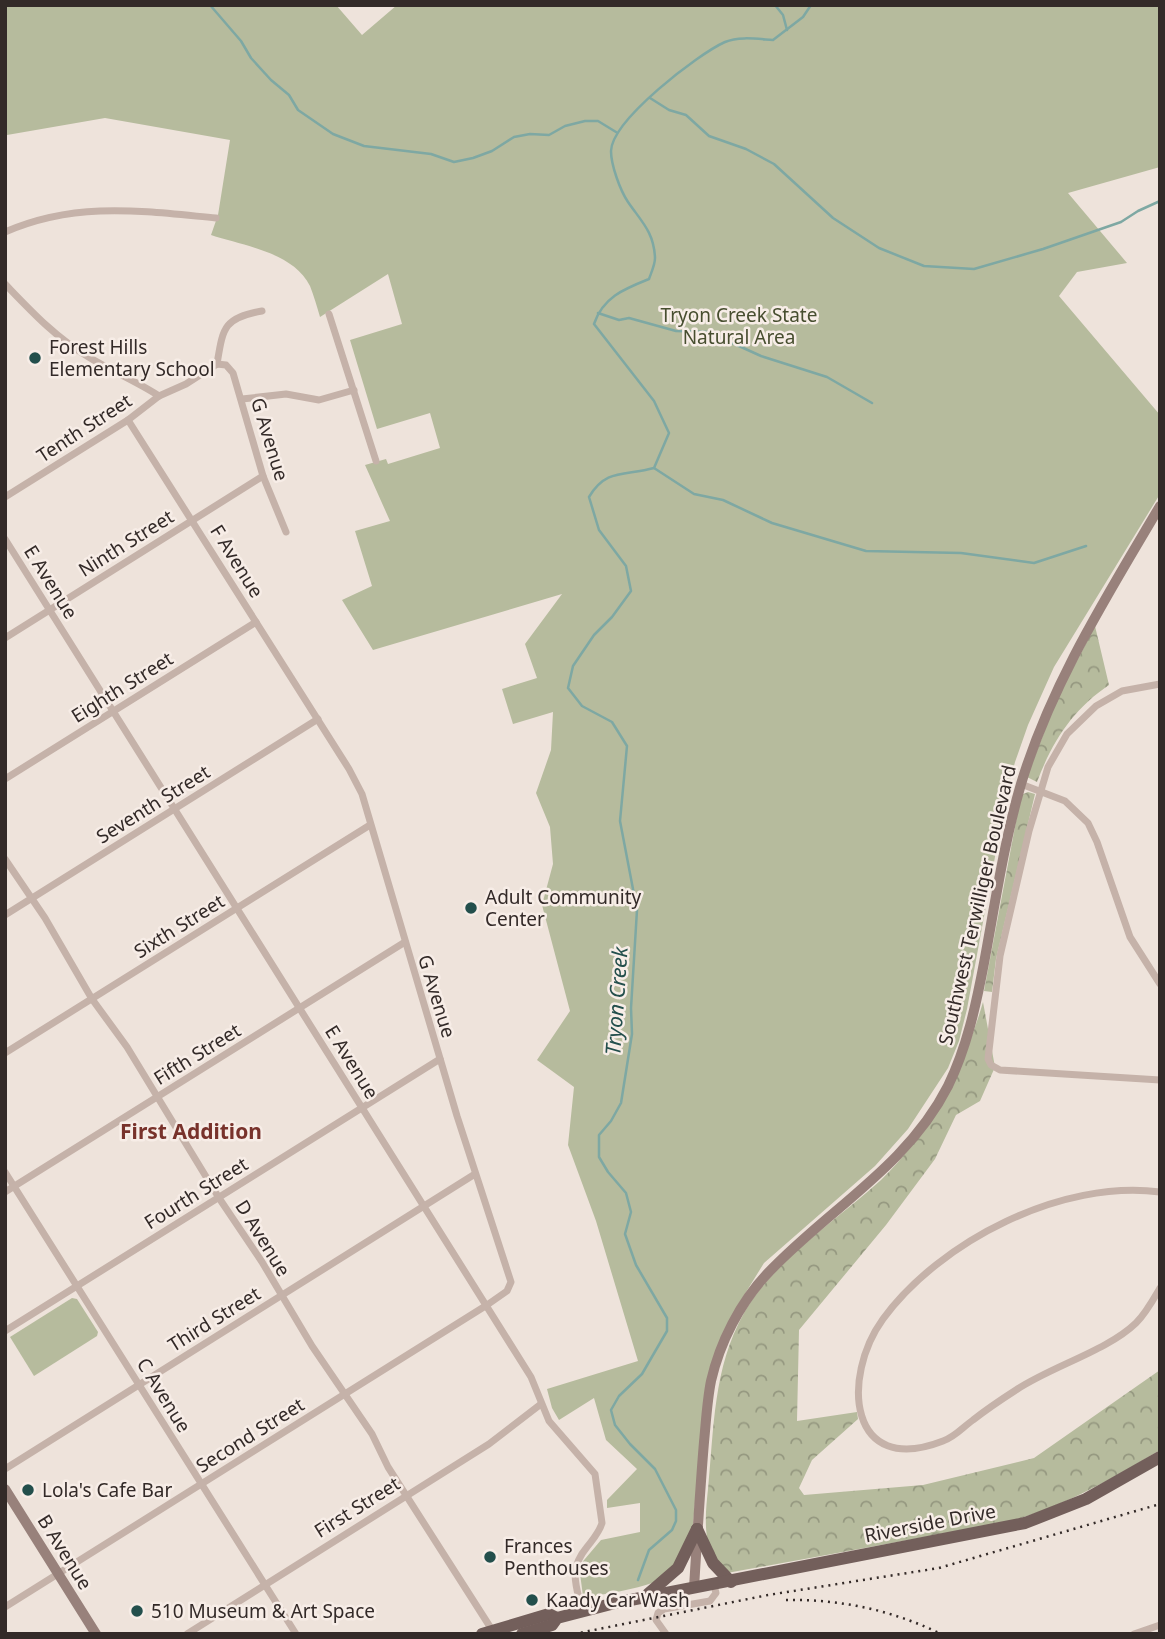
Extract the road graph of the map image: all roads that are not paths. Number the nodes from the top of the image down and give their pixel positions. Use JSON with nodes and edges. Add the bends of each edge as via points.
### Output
{"nodes":[{"id":1,"x":216,"y":218,"type":"dead end"},
{"id":2,"x":5,"y":232,"type":"edge"},
{"id":3,"x":5,"y":284,"type":"edge"},
{"id":4,"x":262,"y":311,"type":"dead end"},
{"id":5,"x":329,"y":314,"type":"dead end"},
{"id":6,"x":217,"y":364,"type":"junction"},
{"id":7,"x":354,"y":390,"type":"junction"},
{"id":8,"x":159,"y":397,"type":"junction"},
{"id":9,"x":242,"y":399,"type":"junction"},
{"id":10,"x":128,"y":420,"type":"junction"},
{"id":11,"x":376,"y":461,"type":"dead end"},
{"id":12,"x":263,"y":476,"type":"junction"},
{"id":13,"x":5,"y":497,"type":"edge"},
{"id":14,"x":1160,"y":506,"type":"edge"},
{"id":15,"x":192,"y":520,"type":"junction"},
{"id":16,"x":286,"y":532,"type":"dead end"},
{"id":17,"x":5,"y":539,"type":"edge"},
{"id":18,"x":50,"y":610,"type":"junction"},
{"id":19,"x":256,"y":622,"type":"junction"},
{"id":20,"x":5,"y":638,"type":"edge"},
{"id":21,"x":1160,"y":684,"type":"edge"},
{"id":22,"x":113,"y":711,"type":"junction"},
{"id":23,"x":318,"y":719,"type":"junction"},
{"id":24,"x":5,"y":779,"type":"edge"},
{"id":25,"x":1021,"y":784,"type":"junction"},
{"id":26,"x":1040,"y":790,"type":"junction"},
{"id":27,"x":175,"y":809,"type":"junction"},
{"id":28,"x":370,"y":825,"type":"junction"},
{"id":29,"x":5,"y":859,"type":"edge"},
{"id":30,"x":32,"y":899,"type":"junction"},
{"id":31,"x":237,"y":908,"type":"junction"},
{"id":32,"x":5,"y":915,"type":"edge"},
{"id":33,"x":405,"y":942,"type":"junction"},
{"id":34,"x":1160,"y":984,"type":"edge"},
{"id":35,"x":92,"y":999,"type":"junction"},
{"id":36,"x":300,"y":1008,"type":"junction"},
{"id":37,"x":5,"y":1054,"type":"edge"},
{"id":38,"x":440,"y":1059,"type":"junction"},
{"id":39,"x":1160,"y":1080,"type":"edge"},
{"id":40,"x":157,"y":1097,"type":"junction"},
{"id":41,"x":362,"y":1107,"type":"junction"},
{"id":42,"x":5,"y":1172,"type":"edge"},
{"id":43,"x":475,"y":1174,"type":"junction"},
{"id":44,"x":14,"y":1187,"type":"junction"},
{"id":45,"x":5,"y":1192,"type":"edge"},
{"id":46,"x":1160,"y":1192,"type":"edge"},
{"id":47,"x":219,"y":1198,"type":"junction"},
{"id":48,"x":424,"y":1206,"type":"junction"},
{"id":49,"x":77,"y":1286,"type":"junction"},
{"id":50,"x":510,"y":1288,"type":"joint"},
{"id":51,"x":1160,"y":1288,"type":"edge"},
{"id":52,"x":281,"y":1296,"type":"junction"},
{"id":53,"x":487,"y":1305,"type":"junction"},
{"id":54,"x":5,"y":1331,"type":"edge"},
{"id":55,"x":139,"y":1385,"type":"junction"},
{"id":56,"x":344,"y":1394,"type":"junction"},
{"id":57,"x":541,"y":1404,"type":"junction"},
{"id":58,"x":1160,"y":1457,"type":"edge"},
{"id":59,"x":5,"y":1469,"type":"edge"},
{"id":60,"x":201,"y":1484,"type":"junction"},
{"id":61,"x":5,"y":1489,"type":"edge"},
{"id":62,"x":406,"y":1494,"type":"junction"},
{"id":63,"x":698,"y":1529,"type":"junction"},
{"id":64,"x":58,"y":1574,"type":"junction"},
{"id":65,"x":731,"y":1582,"type":"junction"},
{"id":66,"x":264,"y":1585,"type":"junction"},
{"id":67,"x":715,"y":1585,"type":"junction"},
{"id":68,"x":694,"y":1588,"type":"junction"},
{"id":69,"x":646,"y":1597,"type":"junction"},
{"id":70,"x":5,"y":1607,"type":"edge"},
{"id":71,"x":582,"y":1611,"type":"junction"},
{"id":72,"x":558,"y":1618,"type":"junction"},
{"id":73,"x":1160,"y":1625,"type":"edge"},
{"id":74,"x":489,"y":1633,"type":"edge"},
{"id":75,"x":96,"y":1634,"type":"edge"},
{"id":76,"x":187,"y":1634,"type":"edge"},
{"id":77,"x":296,"y":1634,"type":"edge"},
{"id":78,"x":522,"y":1634,"type":"edge"},
{"id":79,"x":666,"y":1634,"type":"edge"},
{"id":80,"x":1134,"y":1634,"type":"edge"}],
"edges":[{"from":1,"to":2,"type":"street","via":[[86,211],[48,216]]},
{"from":3,"to":8,"type":"street","via":[[63,340]]},
{"from":4,"to":6,"type":"street","via":[[241,315],[226,327]]},
{"from":5,"to":7,"type":"street"},
{"from":6,"to":8,"type":"street","name":"Tenth Street"},
{"from":6,"to":9,"type":"street","name":"G Avenue","via":[[230,369]]},
{"from":7,"to":9,"type":"street","via":[[319,400],[286,394]]},
{"from":7,"to":11,"type":"street"},
{"from":8,"to":10,"type":"street","name":"Tenth Street"},
{"from":9,"to":12,"type":"street","name":"G Avenue"},
{"from":10,"to":13,"type":"street","name":"Tenth Street"},
{"from":10,"to":15,"type":"street","name":"F Avenue"},
{"from":12,"to":15,"type":"street","name":"Ninth Street"},
{"from":12,"to":16,"type":"street","name":"G Avenue"},
{"from":14,"to":25,"type":"main road","name":"Southwest Terwilliger Boulevard","via":[[1063,677],[1042,719]]},
{"from":15,"to":18,"type":"street","name":"Ninth Street"},
{"from":15,"to":19,"type":"street","name":"F Avenue"},
{"from":17,"to":18,"type":"street","name":"E Avenue"},
{"from":18,"to":20,"type":"street","name":"Ninth Street"},
{"from":18,"to":22,"type":"street","name":"E Avenue"},
{"from":19,"to":22,"type":"street","name":"Eighth Street"},
{"from":19,"to":23,"type":"street","name":"F Avenue"},
{"from":21,"to":26,"type":"street","via":[[1122,691],[1096,706],[1067,734]]},
{"from":22,"to":24,"type":"street","name":"Eighth Street"},
{"from":22,"to":27,"type":"street","name":"E Avenue"},
{"from":23,"to":27,"type":"street","name":"Seventh Street"},
{"from":23,"to":28,"type":"street","name":"G Avenue","via":[[358,786]]},
{"from":25,"to":26,"type":"street"},
{"from":25,"to":63,"type":"main road","name":"Southwest Terwilliger Boulevard","via":[[974,1016],[953,1075],[894,1160],[774,1267],[743,1305],[712,1379]]},
{"from":26,"to":34,"type":"street","via":[[1072,807],[1092,829],[1130,937]]},
{"from":26,"to":39,"type":"street","via":[[1002,947],[988,1059],[1000,1070]]},
{"from":27,"to":30,"type":"street","name":"Seventh Street"},
{"from":27,"to":31,"type":"street","name":"E Avenue"},
{"from":28,"to":31,"type":"street","name":"Sixth Street"},
{"from":28,"to":33,"type":"street","name":"G Avenue"},
{"from":29,"to":30,"type":"street","name":"D Avenue"},
{"from":30,"to":32,"type":"street","name":"Seventh Street"},
{"from":30,"to":35,"type":"street","name":"D Avenue"},
{"from":31,"to":35,"type":"street","name":"Sixth Street"},
{"from":31,"to":36,"type":"street","name":"E Avenue"},
{"from":33,"to":36,"type":"street","name":"Fifth Street"},
{"from":33,"to":38,"type":"street","name":"G Avenue"},
{"from":35,"to":37,"type":"street","name":"Sixth Street"},
{"from":35,"to":40,"type":"street","name":"D Avenue"},
{"from":36,"to":40,"type":"street","name":"Fifth Street"},
{"from":36,"to":41,"type":"street","name":"E Avenue"},
{"from":38,"to":41,"type":"street","name":"Fourth Street"},
{"from":38,"to":43,"type":"street","name":"G Avenue"},
{"from":40,"to":44,"type":"street","name":"Fifth Street"},
{"from":40,"to":47,"type":"street","name":"D Avenue"},
{"from":41,"to":47,"type":"street","name":"Fourth Street"},
{"from":41,"to":48,"type":"street","name":"E Avenue"},
{"from":42,"to":44,"type":"street","name":"C Avenue"},
{"from":43,"to":48,"type":"street","name":"Third Street"},
{"from":43,"to":50,"type":"street","name":"G Avenue"},
{"from":44,"to":45,"type":"street","name":"Fifth Street"},
{"from":44,"to":49,"type":"street","name":"C Avenue"},
{"from":46,"to":51,"type":"street","via":[[1118,1190],[1066,1200],[995,1226],[948,1254],[883,1318],[864,1354],[858,1384],[865,1425],[885,1446],[918,1447],[944,1441],[1034,1378],[1116,1339],[1142,1317]]},
{"from":47,"to":49,"type":"street","name":"Fourth Street"},
{"from":47,"to":52,"type":"street","name":"D Avenue"},
{"from":48,"to":52,"type":"street","name":"Third Street"},
{"from":48,"to":53,"type":"street","name":"E Avenue"},
{"from":49,"to":54,"type":"street","name":"Fourth Street"},
{"from":49,"to":55,"type":"street","name":"C Avenue"},
{"from":50,"to":53,"type":"street","name":"Second Street"},
{"from":52,"to":55,"type":"street","name":"Third Street"},
{"from":52,"to":56,"type":"street","name":"D Avenue"},
{"from":53,"to":56,"type":"street","name":"Second Street"},
{"from":53,"to":57,"type":"street","name":"E Avenue","via":[[531,1377]]},
{"from":55,"to":59,"type":"street","name":"Third Street"},
{"from":55,"to":60,"type":"street","name":"C Avenue"},
{"from":56,"to":60,"type":"street","name":"Second Street"},
{"from":56,"to":62,"type":"street","name":"D Avenue"},
{"from":57,"to":62,"type":"street","name":"First Street","via":[[489,1444]]},
{"from":57,"to":71,"type":"street","name":"E Avenue","via":[[598,1481],[601,1526],[575,1566]]},
{"from":58,"to":65,"type":"main road","name":"Riverside Drive","via":[[1086,1499],[1025,1523]]},
{"from":60,"to":64,"type":"street","name":"Second Street"},
{"from":60,"to":66,"type":"street","name":"C Avenue"},
{"from":61,"to":64,"type":"main road","name":"B Avenue"},
{"from":62,"to":66,"type":"street","name":"First Street"},
{"from":62,"to":74,"type":"street","name":"D Avenue"},
{"from":63,"to":65,"type":"main road","via":[[713,1563]]},
{"from":63,"to":68,"type":"main road","name":"Southwest Terwilliger Boulevard"},
{"from":63,"to":69,"type":"main road","via":[[678,1568]]},
{"from":64,"to":70,"type":"street","name":"Second Street"},
{"from":64,"to":75,"type":"main road","name":"B Avenue"},
{"from":65,"to":67,"type":"main road","name":"Riverside Drive"},
{"from":66,"to":76,"type":"street","name":"First Street"},
{"from":66,"to":77,"type":"street","name":"C Avenue"},
{"from":67,"to":68,"type":"main road","name":"Riverside Drive"},
{"from":67,"to":79,"type":"street","via":[[710,1601],[664,1608],[656,1615]]},
{"from":68,"to":69,"type":"main road","name":"Riverside Drive"},
{"from":69,"to":71,"type":"main road","name":"Riverside Drive"},
{"from":71,"to":72,"type":"main road","name":"Riverside Drive"},
{"from":72,"to":74,"type":"main road","via":[[549,1614]]},
{"from":72,"to":78,"type":"main road","via":[[552,1625]]},
{"from":73,"to":80,"type":"street"}]}
